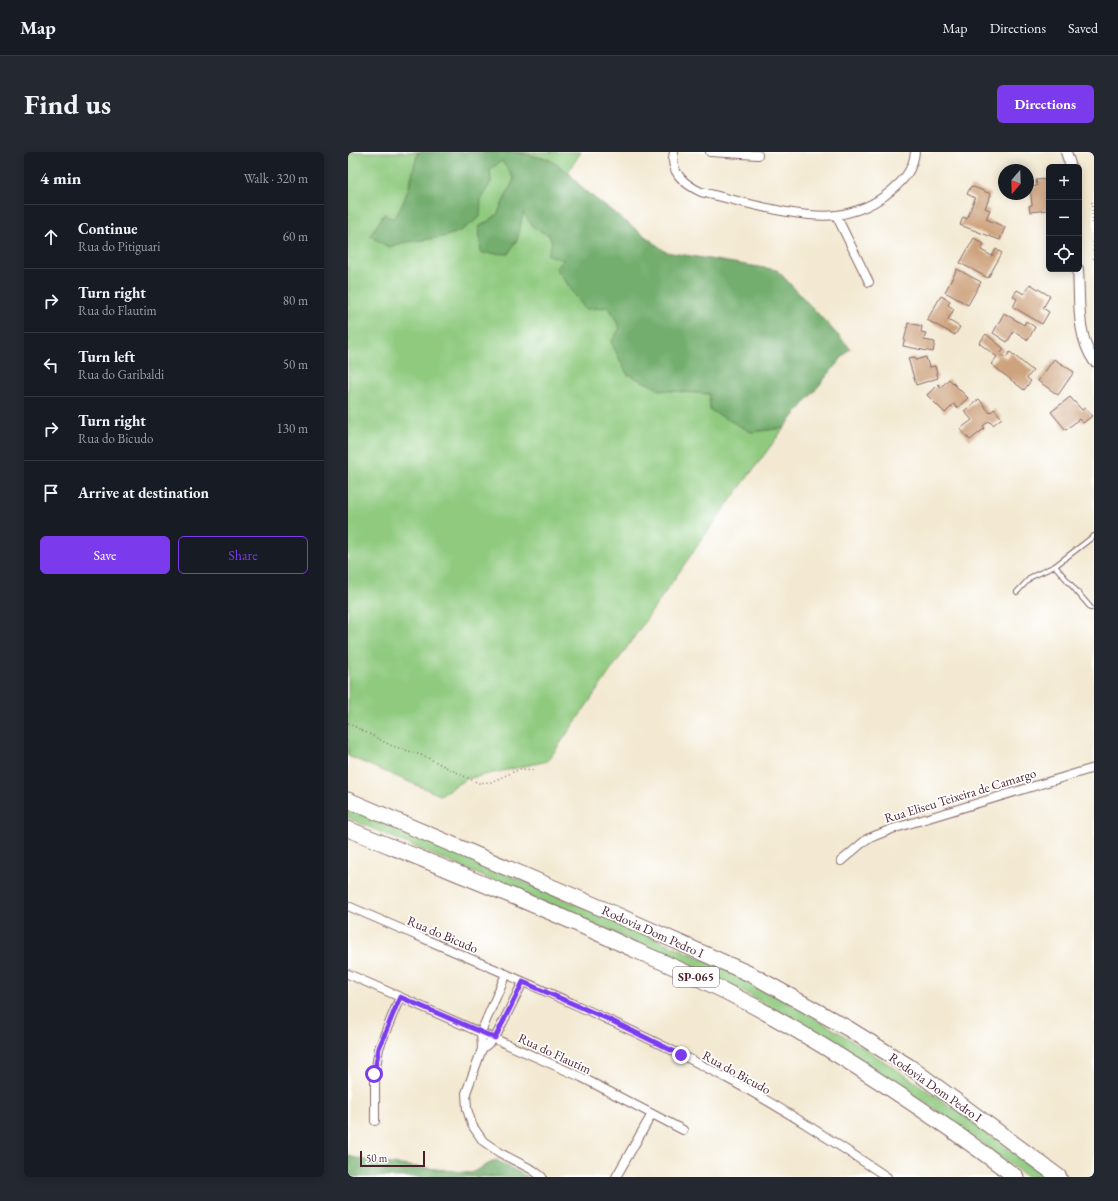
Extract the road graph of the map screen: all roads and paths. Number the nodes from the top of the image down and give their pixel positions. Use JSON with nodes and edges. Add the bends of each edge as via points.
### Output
{"nodes":[{"id":1,"x":674,"y":152,"type":"edge"},
{"id":2,"x":710,"y":152,"type":"edge"},
{"id":3,"x":914,"y":152,"type":"edge"},
{"id":4,"x":1066,"y":152,"type":"edge"},
{"id":5,"x":758,"y":155,"type":"dead end"},
{"id":6,"x":1070,"y":164,"type":"edge"},
{"id":7,"x":1092,"y":202,"type":"dead end"},
{"id":8,"x":836,"y":215,"type":"junction"},
{"id":9,"x":1094,"y":259,"type":"edge"},
{"id":10,"x":1078,"y":272,"type":"edge"},
{"id":11,"x":869,"y":282,"type":"dead end"},
{"id":12,"x":1094,"y":361,"type":"edge"},
{"id":13,"x":1094,"y":536,"type":"edge"},
{"id":14,"x":1055,"y":566,"type":"junction"},
{"id":15,"x":1016,"y":592,"type":"dead end"},
{"id":16,"x":1091,"y":608,"type":"dead end"},
{"id":17,"x":348,"y":723,"type":"edge"},
{"id":18,"x":1094,"y":768,"type":"edge"},
{"id":19,"x":535,"y":770,"type":"dead end"},
{"id":20,"x":349,"y":801,"type":"edge"},
{"id":21,"x":348,"y":829,"type":"edge"},
{"id":22,"x":348,"y":835,"type":"edge"},
{"id":23,"x":416,"y":856,"type":"junction"},
{"id":24,"x":842,"y":861,"type":"dead end"},
{"id":25,"x":348,"y":906,"type":"edge"},
{"id":26,"x":506,"y":974,"type":"junction"},
{"id":27,"x":349,"y":976,"type":"edge"},
{"id":28,"x":523,"y":982,"type":"junction"},
{"id":29,"x":400,"y":997,"type":"junction"},
{"id":30,"x":481,"y":1032,"type":"junction"},
{"id":31,"x":495,"y":1038,"type":"junction"},
{"id":32,"x":482,"y":1049,"type":"junction"},
{"id":33,"x":652,"y":1114,"type":"junction"},
{"id":34,"x":375,"y":1121,"type":"dead end"},
{"id":35,"x":683,"y":1130,"type":"dead end"},
{"id":36,"x":542,"y":1177,"type":"edge"},
{"id":37,"x":616,"y":1177,"type":"edge"},
{"id":38,"x":887,"y":1177,"type":"edge"},
{"id":39,"x":1016,"y":1177,"type":"edge"},
{"id":40,"x":1059,"y":1177,"type":"edge"}],
"edges":[{"from":1,"to":8,"type":"street","via":[[676,173],[688,186],[701,192],[794,212]]},
{"from":2,"to":5,"type":"street"},
{"from":3,"to":8,"type":"street","via":[[911,170],[902,182],[884,197],[855,211]]},
{"from":4,"to":6,"type":"street"},
{"from":7,"to":9,"type":"path"},
{"from":8,"to":11,"type":"street"},
{"from":10,"to":12,"type":"street","via":[[1082,328],[1086,345]]},
{"from":13,"to":14,"type":"lane"},
{"from":14,"to":15,"type":"lane","via":[[1031,577]]},
{"from":14,"to":16,"type":"lane"},
{"from":17,"to":19,"type":"path","via":[[390,745],[424,756],[478,783],[492,782],[520,770]]},
{"from":18,"to":24,"type":"street","name":"Rua Eliseu Teixeira de Camargo","via":[[892,829],[867,839]]},
{"from":20,"to":40,"type":"highway","name":"Rodovia Dom Pedro I","number":"SP-065","via":[[752,975],[849,1028],[910,1068]]},
{"from":21,"to":23,"type":"highway","name":"Rodovia Dom Pedro I","number":"SP-065"},
{"from":22,"to":23,"type":"highway"},
{"from":23,"to":39,"type":"highway","name":"Rodovia Dom Pedro I","number":"SP-065","via":[[593,930],[713,985],[895,1090]]},
{"from":25,"to":26,"type":"street","name":"Rua do Bicudo"},
{"from":26,"to":28,"type":"street","name":"Rua do Bicudo"},
{"from":26,"to":30,"type":"street"},
{"from":27,"to":29,"type":"street","name":"Rua do Flautim"},
{"from":28,"to":31,"type":"street"},
{"from":28,"to":38,"type":"street","name":"Rua do Bicudo","via":[[608,1019],[727,1079],[792,1116]]},
{"from":29,"to":30,"type":"street","name":"Rua do Flautim"},
{"from":29,"to":34,"type":"street","via":[[379,1048],[374,1074]]},
{"from":30,"to":31,"type":"street","name":"Rua do Flautim"},
{"from":30,"to":32,"type":"street"},
{"from":31,"to":32,"type":"street"},
{"from":31,"to":33,"type":"street","name":"Rua do Flautim"},
{"from":32,"to":36,"type":"street","via":[[466,1093],[472,1125],[483,1141]]},
{"from":33,"to":35,"type":"street","name":"Rua do Flautim"},
{"from":33,"to":37,"type":"street"}]}
